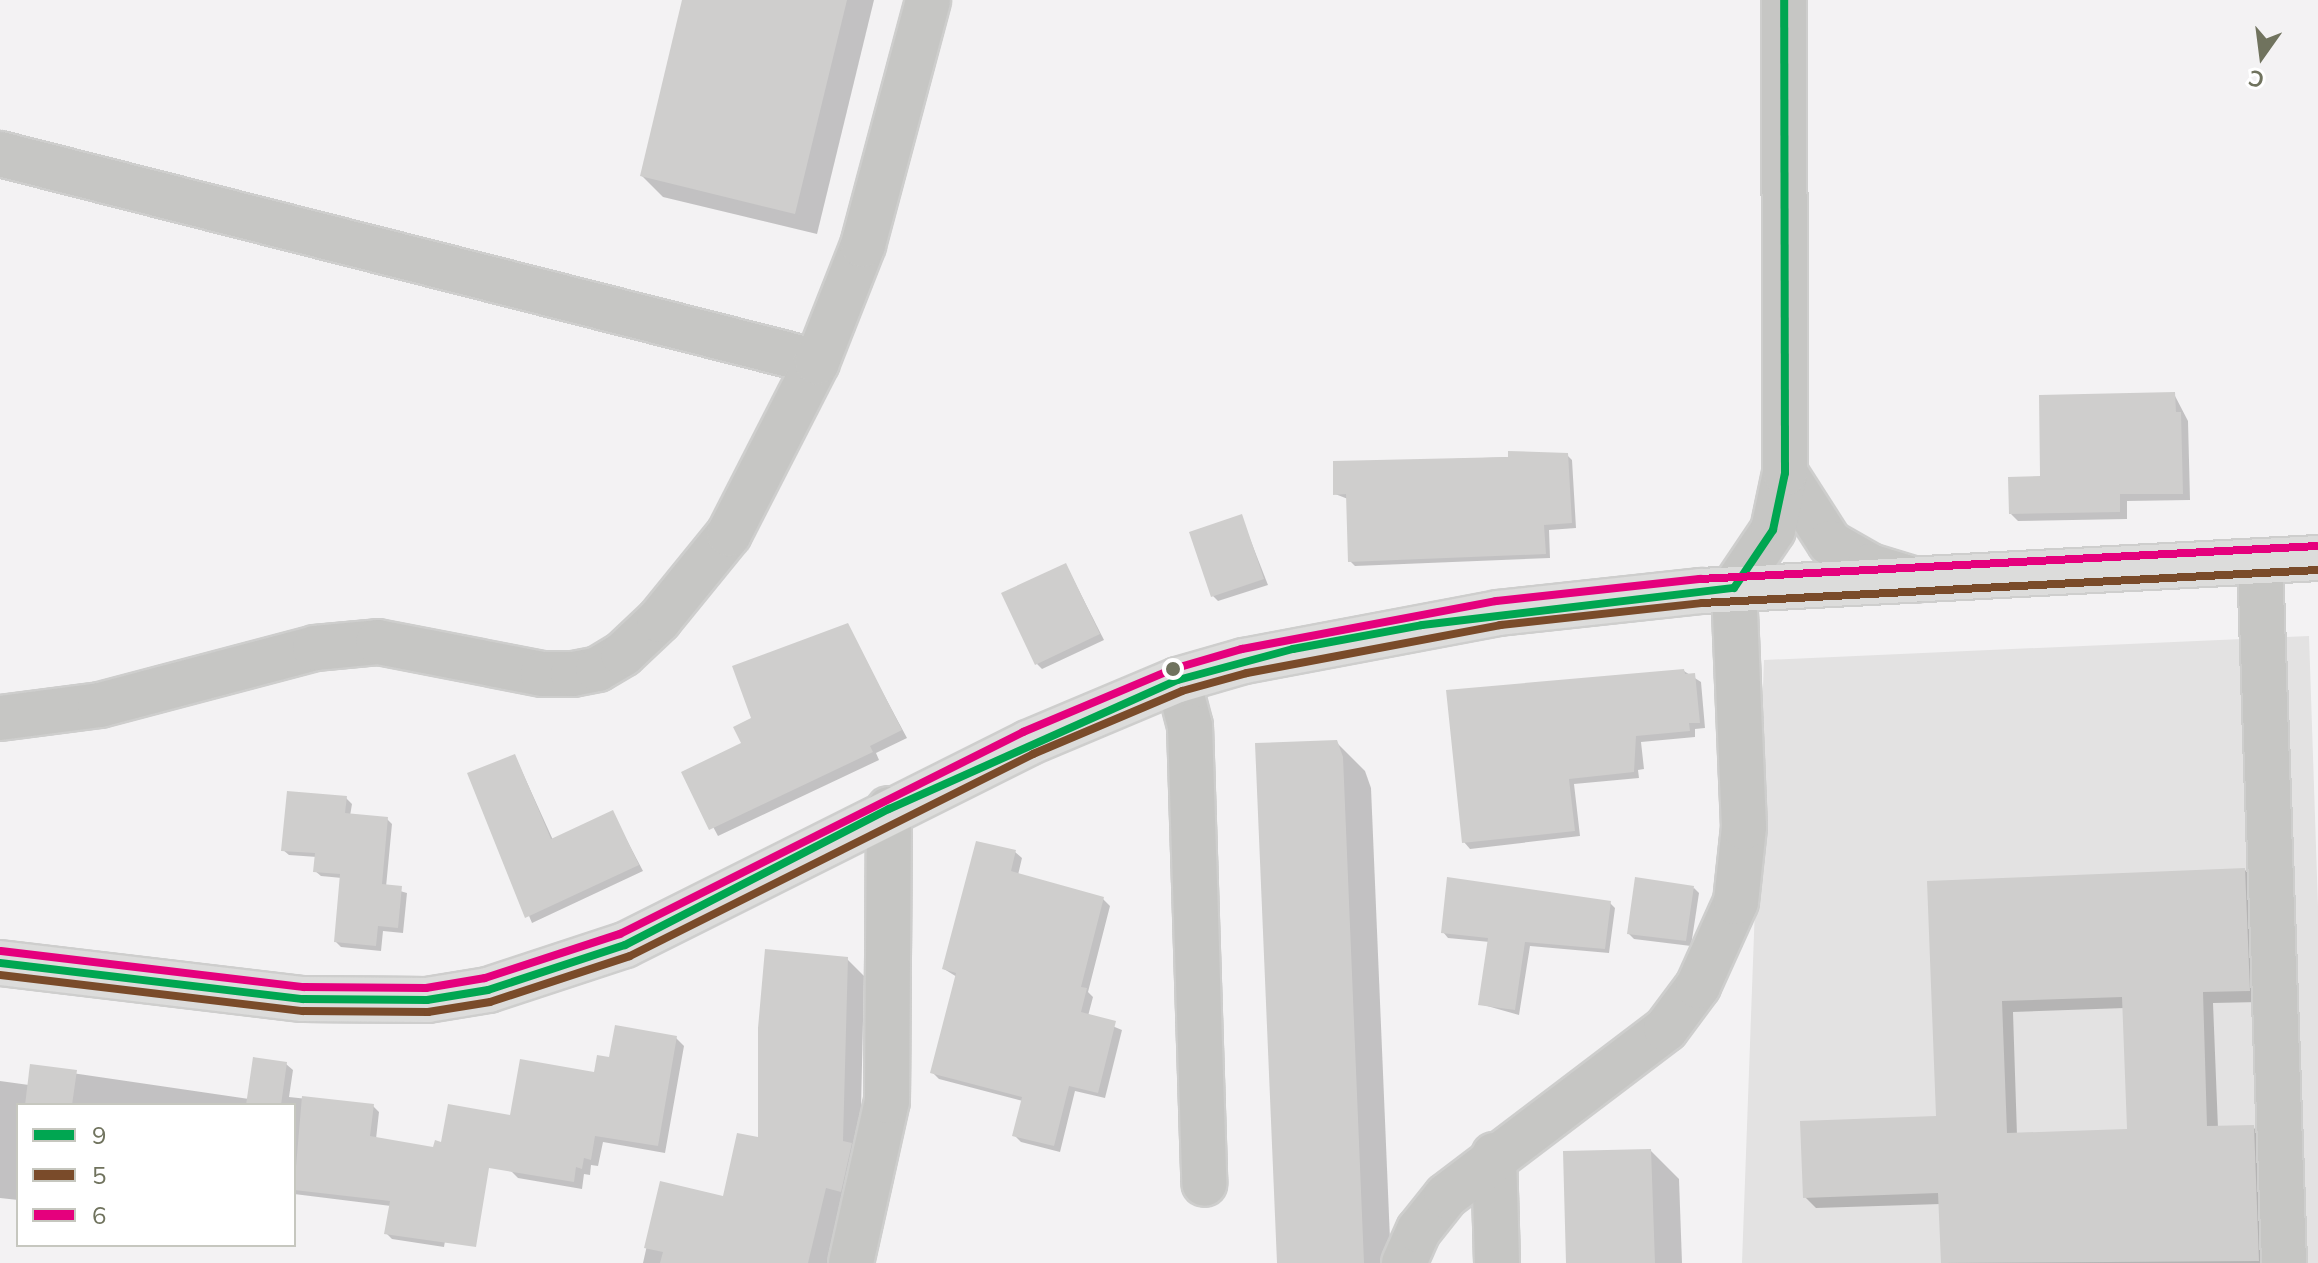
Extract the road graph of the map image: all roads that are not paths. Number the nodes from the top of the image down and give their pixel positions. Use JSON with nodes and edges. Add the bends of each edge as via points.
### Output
{"nodes":[{"id":1,"x":928,"y":0,"type":"edge"},
{"id":2,"x":1784,"y":0,"type":"edge"},
{"id":3,"x":0,"y":154,"type":"edge"},
{"id":4,"x":817,"y":362,"type":"junction"},
{"id":5,"x":1785,"y":473,"type":"junction"},
{"id":6,"x":2318,"y":558,"type":"edge"},
{"id":7,"x":2260,"y":561,"type":"junction"},
{"id":8,"x":1917,"y":580,"type":"junction"},
{"id":9,"x":1734,"y":588,"type":"junction"},
{"id":10,"x":1178,"y":680,"type":"junction"},
{"id":11,"x":0,"y":718,"type":"edge"},
{"id":12,"x":889,"y":809,"type":"junction"},
{"id":13,"x":0,"y":963,"type":"edge"},
{"id":14,"x":1494,"y":1155,"type":"junction"},
{"id":15,"x":1204,"y":1184,"type":"dead end"},
{"id":16,"x":851,"y":1263,"type":"edge"},
{"id":17,"x":1404,"y":1263,"type":"edge"},
{"id":18,"x":1497,"y":1263,"type":"edge"},
{"id":19,"x":2284,"y":1263,"type":"edge"}],
"edges":[{"from":1,"to":4,"type":"street","via":[[863,245]]},
{"from":2,"to":5,"type":"street"},
{"from":3,"to":4,"type":"street"},
{"from":4,"to":11,"type":"street","via":[[729,534],[659,620],[598,669],[543,674],[378,642],[315,648],[100,705]]},
{"from":5,"to":8,"type":"street","via":[[1803,509],[1830,543],[1870,566]]},
{"from":5,"to":9,"type":"street","via":[[1773,530]]},
{"from":6,"to":7,"type":"main road"},
{"from":7,"to":8,"type":"main road"},
{"from":7,"to":19,"type":"street"},
{"from":8,"to":9,"type":"main road"},
{"from":9,"to":10,"type":"main road","via":[[1422,625],[1293,649]]},
{"from":9,"to":14,"type":"street","via":[[1743,842],[1742,872],[1725,937],[1666,1029]]},
{"from":10,"to":12,"type":"main road"},
{"from":10,"to":15,"type":"street","via":[[1190,726]]},
{"from":12,"to":13,"type":"main road","via":[[625,945],[488,990],[427,1000],[303,999]]},
{"from":12,"to":16,"type":"street","via":[[887,1101]]},
{"from":14,"to":17,"type":"street","via":[[1446,1196],[1419,1230]]},
{"from":14,"to":18,"type":"street"}]}
